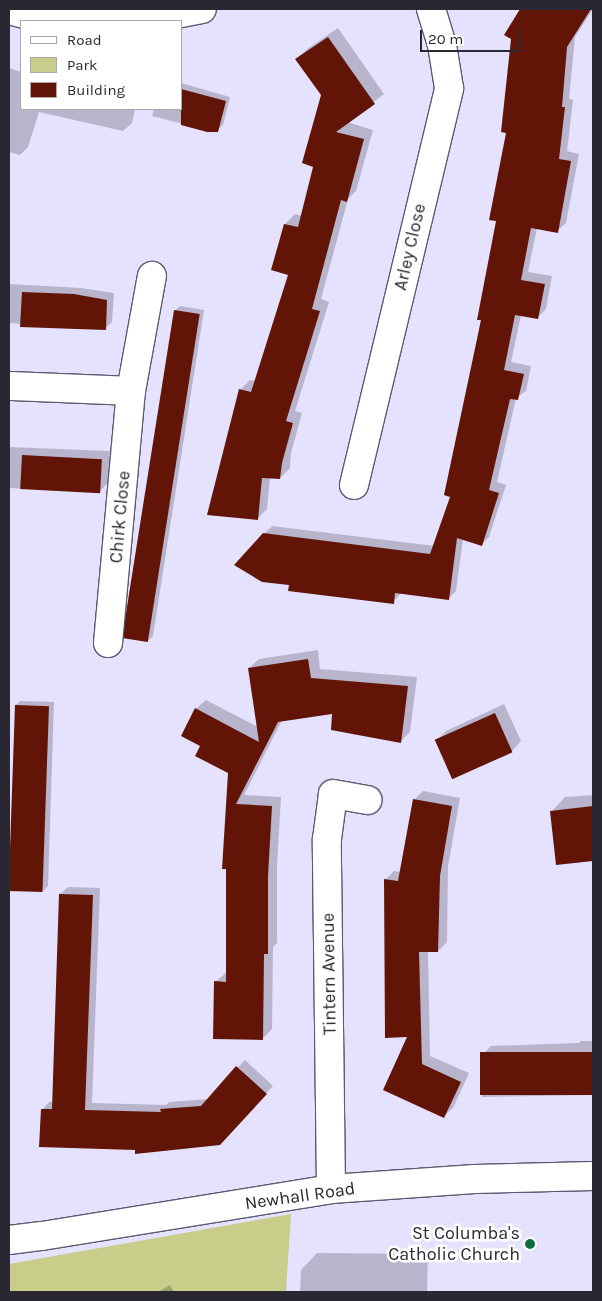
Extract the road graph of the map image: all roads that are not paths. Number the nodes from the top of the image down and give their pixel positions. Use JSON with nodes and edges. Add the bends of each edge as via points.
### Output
{"nodes":[{"id":1,"x":202,"y":9,"type":"edge"},
{"id":2,"x":431,"y":9,"type":"edge"},
{"id":3,"x":9,"y":10,"type":"edge"},
{"id":4,"x":99,"y":20,"type":"edge"},
{"id":5,"x":146,"y":20,"type":"edge"},
{"id":6,"x":152,"y":276,"type":"dead end"},
{"id":7,"x":9,"y":386,"type":"edge"},
{"id":8,"x":131,"y":391,"type":"junction"},
{"id":9,"x":354,"y":485,"type":"dead end"},
{"id":10,"x":108,"y":643,"type":"dead end"},
{"id":11,"x":367,"y":800,"type":"dead end"},
{"id":12,"x":593,"y":1176,"type":"edge"},
{"id":13,"x":331,"y":1189,"type":"junction"},
{"id":14,"x":9,"y":1240,"type":"edge"}],
"edges":[{"from":1,"to":5,"type":"street"},
{"from":2,"to":9,"type":"street","name":"Arley Close","via":[[442,45],[449,88]]},
{"from":3,"to":4,"type":"street","via":[[38,18]]},
{"from":6,"to":8,"type":"street","name":"Chirk Close"},
{"from":7,"to":8,"type":"street"},
{"from":8,"to":10,"type":"street","name":"Chirk Close"},
{"from":11,"to":13,"type":"street","name":"Tintern Avenue","via":[[333,794],[327,839]]},
{"from":12,"to":13,"type":"street","name":"Newhall Road","via":[[475,1179]]},
{"from":13,"to":14,"type":"street","name":"Newhall Road"}]}
